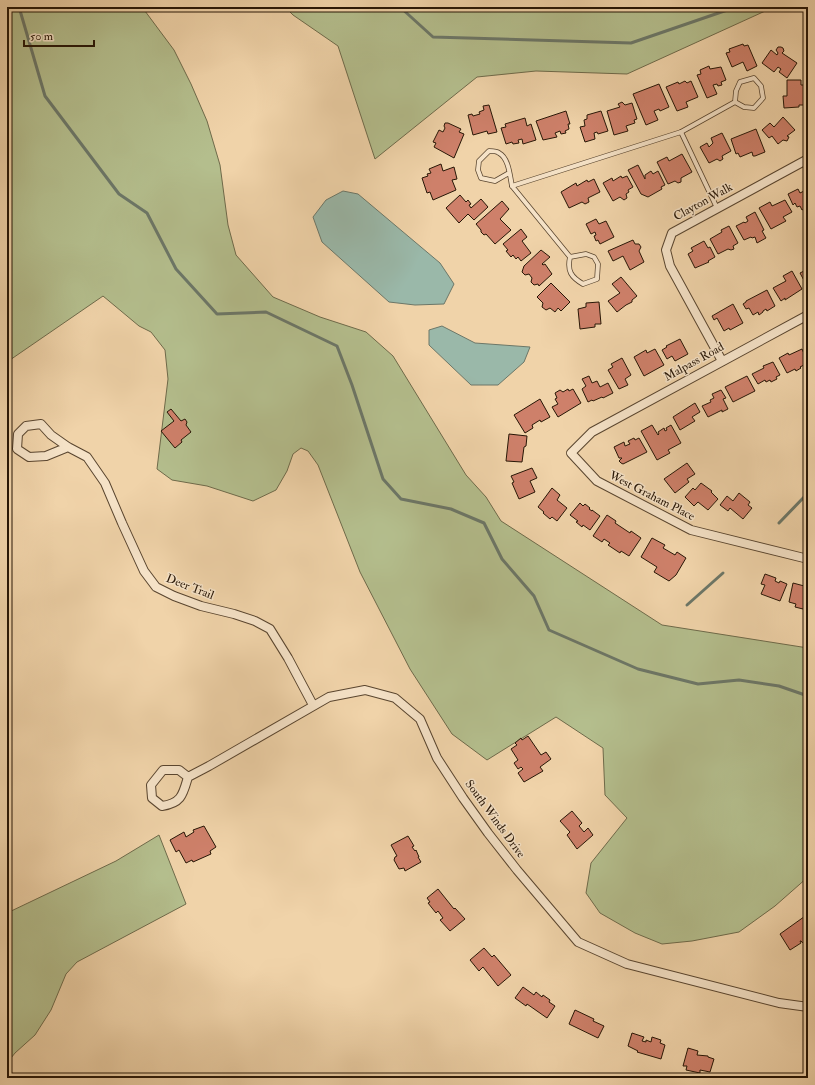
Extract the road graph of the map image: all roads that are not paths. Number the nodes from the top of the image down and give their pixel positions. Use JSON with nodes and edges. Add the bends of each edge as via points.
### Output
{"nodes":[{"id":1,"x":735,"y":102,"type":"junction"},
{"id":2,"x":681,"y":132,"type":"junction"},
{"id":3,"x":808,"y":159,"type":"edge"},
{"id":4,"x":510,"y":172,"type":"junction"},
{"id":5,"x":512,"y":186,"type":"junction"},
{"id":6,"x":717,"y":208,"type":"junction"},
{"id":7,"x":570,"y":257,"type":"junction"},
{"id":8,"x":808,"y":315,"type":"edge"},
{"id":9,"x":722,"y":361,"type":"junction"},
{"id":10,"x":592,"y":432,"type":"joint"},
{"id":11,"x":68,"y":447,"type":"junction"},
{"id":12,"x":808,"y":559,"type":"edge"},
{"id":13,"x":313,"y":705,"type":"junction"},
{"id":14,"x":188,"y":777,"type":"junction"},
{"id":15,"x":808,"y":1007,"type":"edge"}],
"edges":[{"from":1,"to":1,"type":"lane","via":[[740,82],[754,78],[761,86],[763,98],[754,108]]},
{"from":1,"to":2,"type":"lane"},
{"from":2,"to":5,"type":"lane"},
{"from":2,"to":6,"type":"lane"},
{"from":3,"to":6,"type":"street","name":"Clayton Walk"},
{"from":4,"to":4,"type":"lane","via":[[499,153],[489,151],[478,161],[478,170],[482,178],[495,181]]},
{"from":4,"to":5,"type":"lane"},
{"from":5,"to":7,"type":"lane"},
{"from":6,"to":9,"type":"street","name":"Clayton Walk","via":[[672,233],[666,250],[670,266]]},
{"from":7,"to":7,"type":"lane","via":[[586,254],[594,257],[598,264],[597,279],[583,284],[573,278],[568,265]]},
{"from":8,"to":9,"type":"street","name":"Malpass Road"},
{"from":9,"to":10,"type":"street","name":"Malpass Road"},
{"from":10,"to":12,"type":"street","name":"West Graham Place","via":[[571,453],[597,481],[691,530]]},
{"from":11,"to":11,"type":"street","name":"Deer Trail","via":[[41,424],[26,426],[18,434],[18,449],[30,457],[46,456]]},
{"from":11,"to":13,"type":"street","name":"Deer Trail","via":[[87,457],[105,483],[144,571],[156,587],[201,606],[255,621],[270,630]]},
{"from":13,"to":14,"type":"street","name":"South Winds Drive"},
{"from":13,"to":15,"type":"street","name":"South Winds Drive","via":[[329,697],[365,690],[395,698],[420,719],[437,758],[463,798],[508,858],[578,942],[627,964],[778,1003]]},
{"from":14,"to":14,"type":"street","via":[[184,793],[173,804],[162,806],[152,798],[151,785],[163,770],[179,770]]}]}
